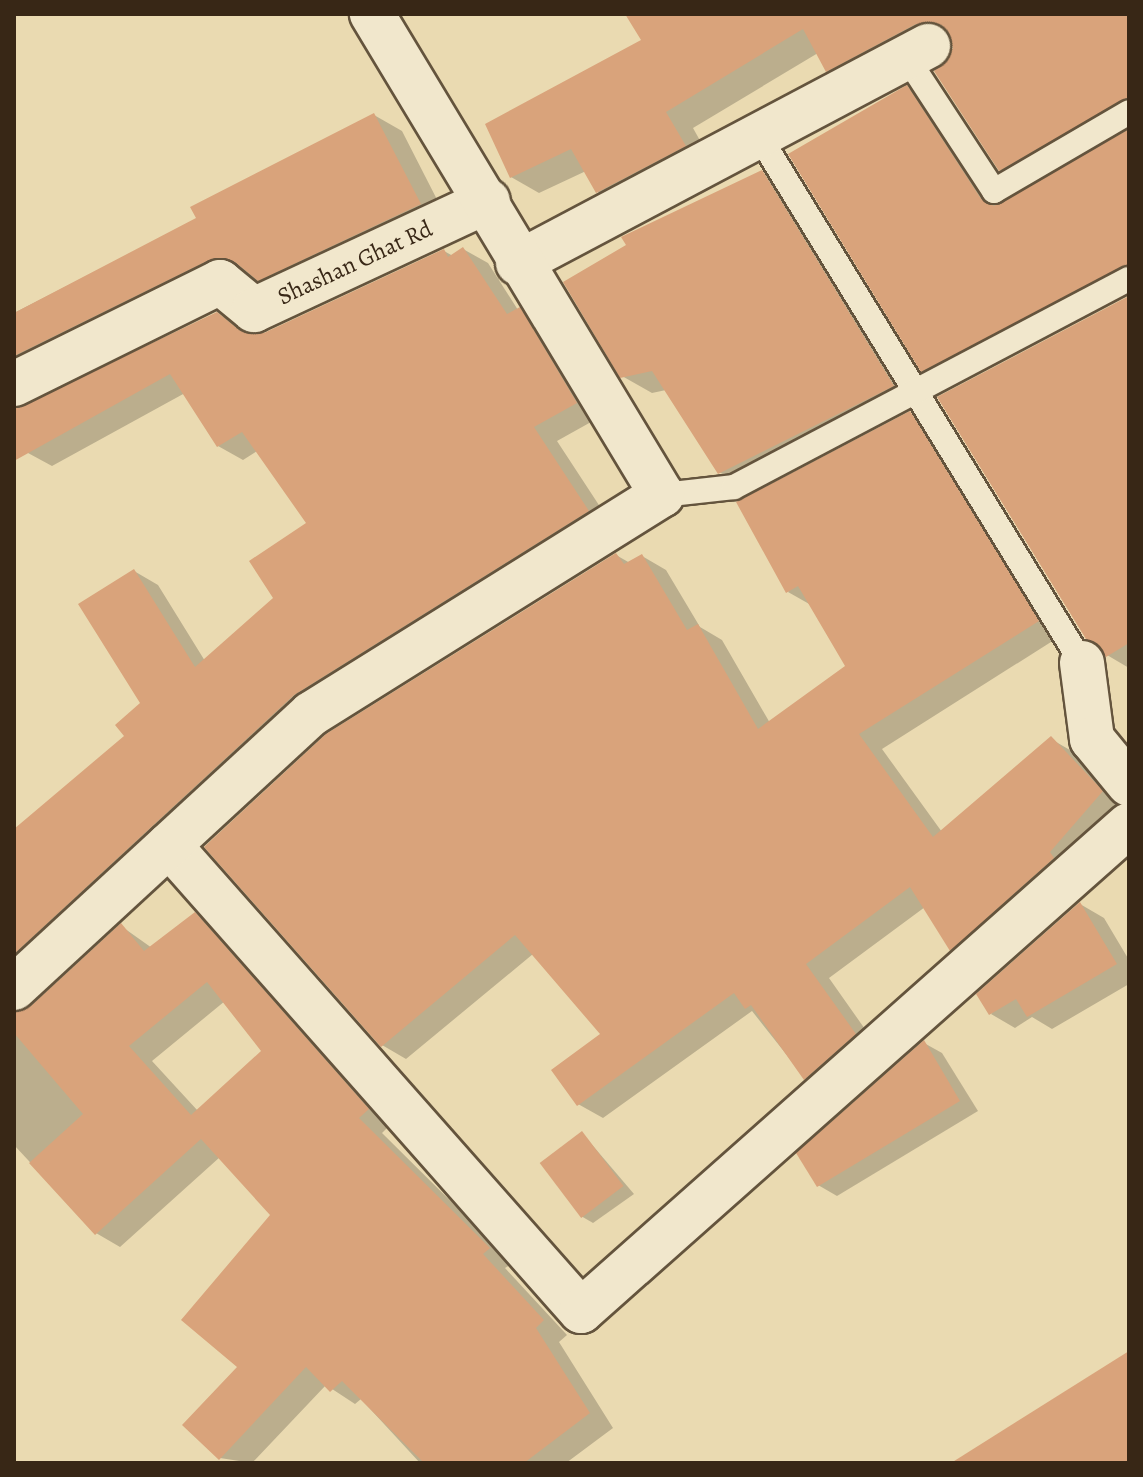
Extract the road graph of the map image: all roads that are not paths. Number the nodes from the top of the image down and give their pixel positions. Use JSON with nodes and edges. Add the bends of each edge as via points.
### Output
{"nodes":[{"id":1,"x":372,"y":14,"type":"edge"},
{"id":2,"x":918,"y":52,"type":"joint"},
{"id":3,"x":1129,"y":112,"type":"edge"},
{"id":4,"x":759,"y":136,"type":"junction"},
{"id":5,"x":488,"y":201,"type":"junction"},
{"id":6,"x":518,"y":263,"type":"junction"},
{"id":7,"x":1129,"y":279,"type":"edge"},
{"id":8,"x":14,"y":384,"type":"edge"},
{"id":9,"x":915,"y":392,"type":"junction"},
{"id":10,"x":662,"y":495,"type":"junction"},
{"id":11,"x":1082,"y":663,"type":"joint"},
{"id":12,"x":1129,"y":784,"type":"edge"},
{"id":13,"x":1129,"y":825,"type":"edge"},
{"id":14,"x":169,"y":845,"type":"junction"},
{"id":15,"x":14,"y":988,"type":"edge"}],
"edges":[{"from":1,"to":5,"type":"street"},
{"from":2,"to":3,"type":"lane","via":[[994,191]]},
{"from":2,"to":4,"type":"street"},
{"from":4,"to":6,"type":"street"},
{"from":4,"to":9,"type":"lane"},
{"from":5,"to":6,"type":"street"},
{"from":5,"to":8,"type":"street","name":"Shashan Ghat Rd","via":[[254,310],[220,282]]},
{"from":6,"to":10,"type":"street"},
{"from":7,"to":9,"type":"lane"},
{"from":9,"to":10,"type":"lane","via":[[734,487]]},
{"from":9,"to":11,"type":"lane"},
{"from":10,"to":14,"type":"street","via":[[311,714]]},
{"from":11,"to":12,"type":"street","via":[[1092,739]]},
{"from":13,"to":14,"type":"street","via":[[581,1311]]},
{"from":14,"to":15,"type":"street"}]}
